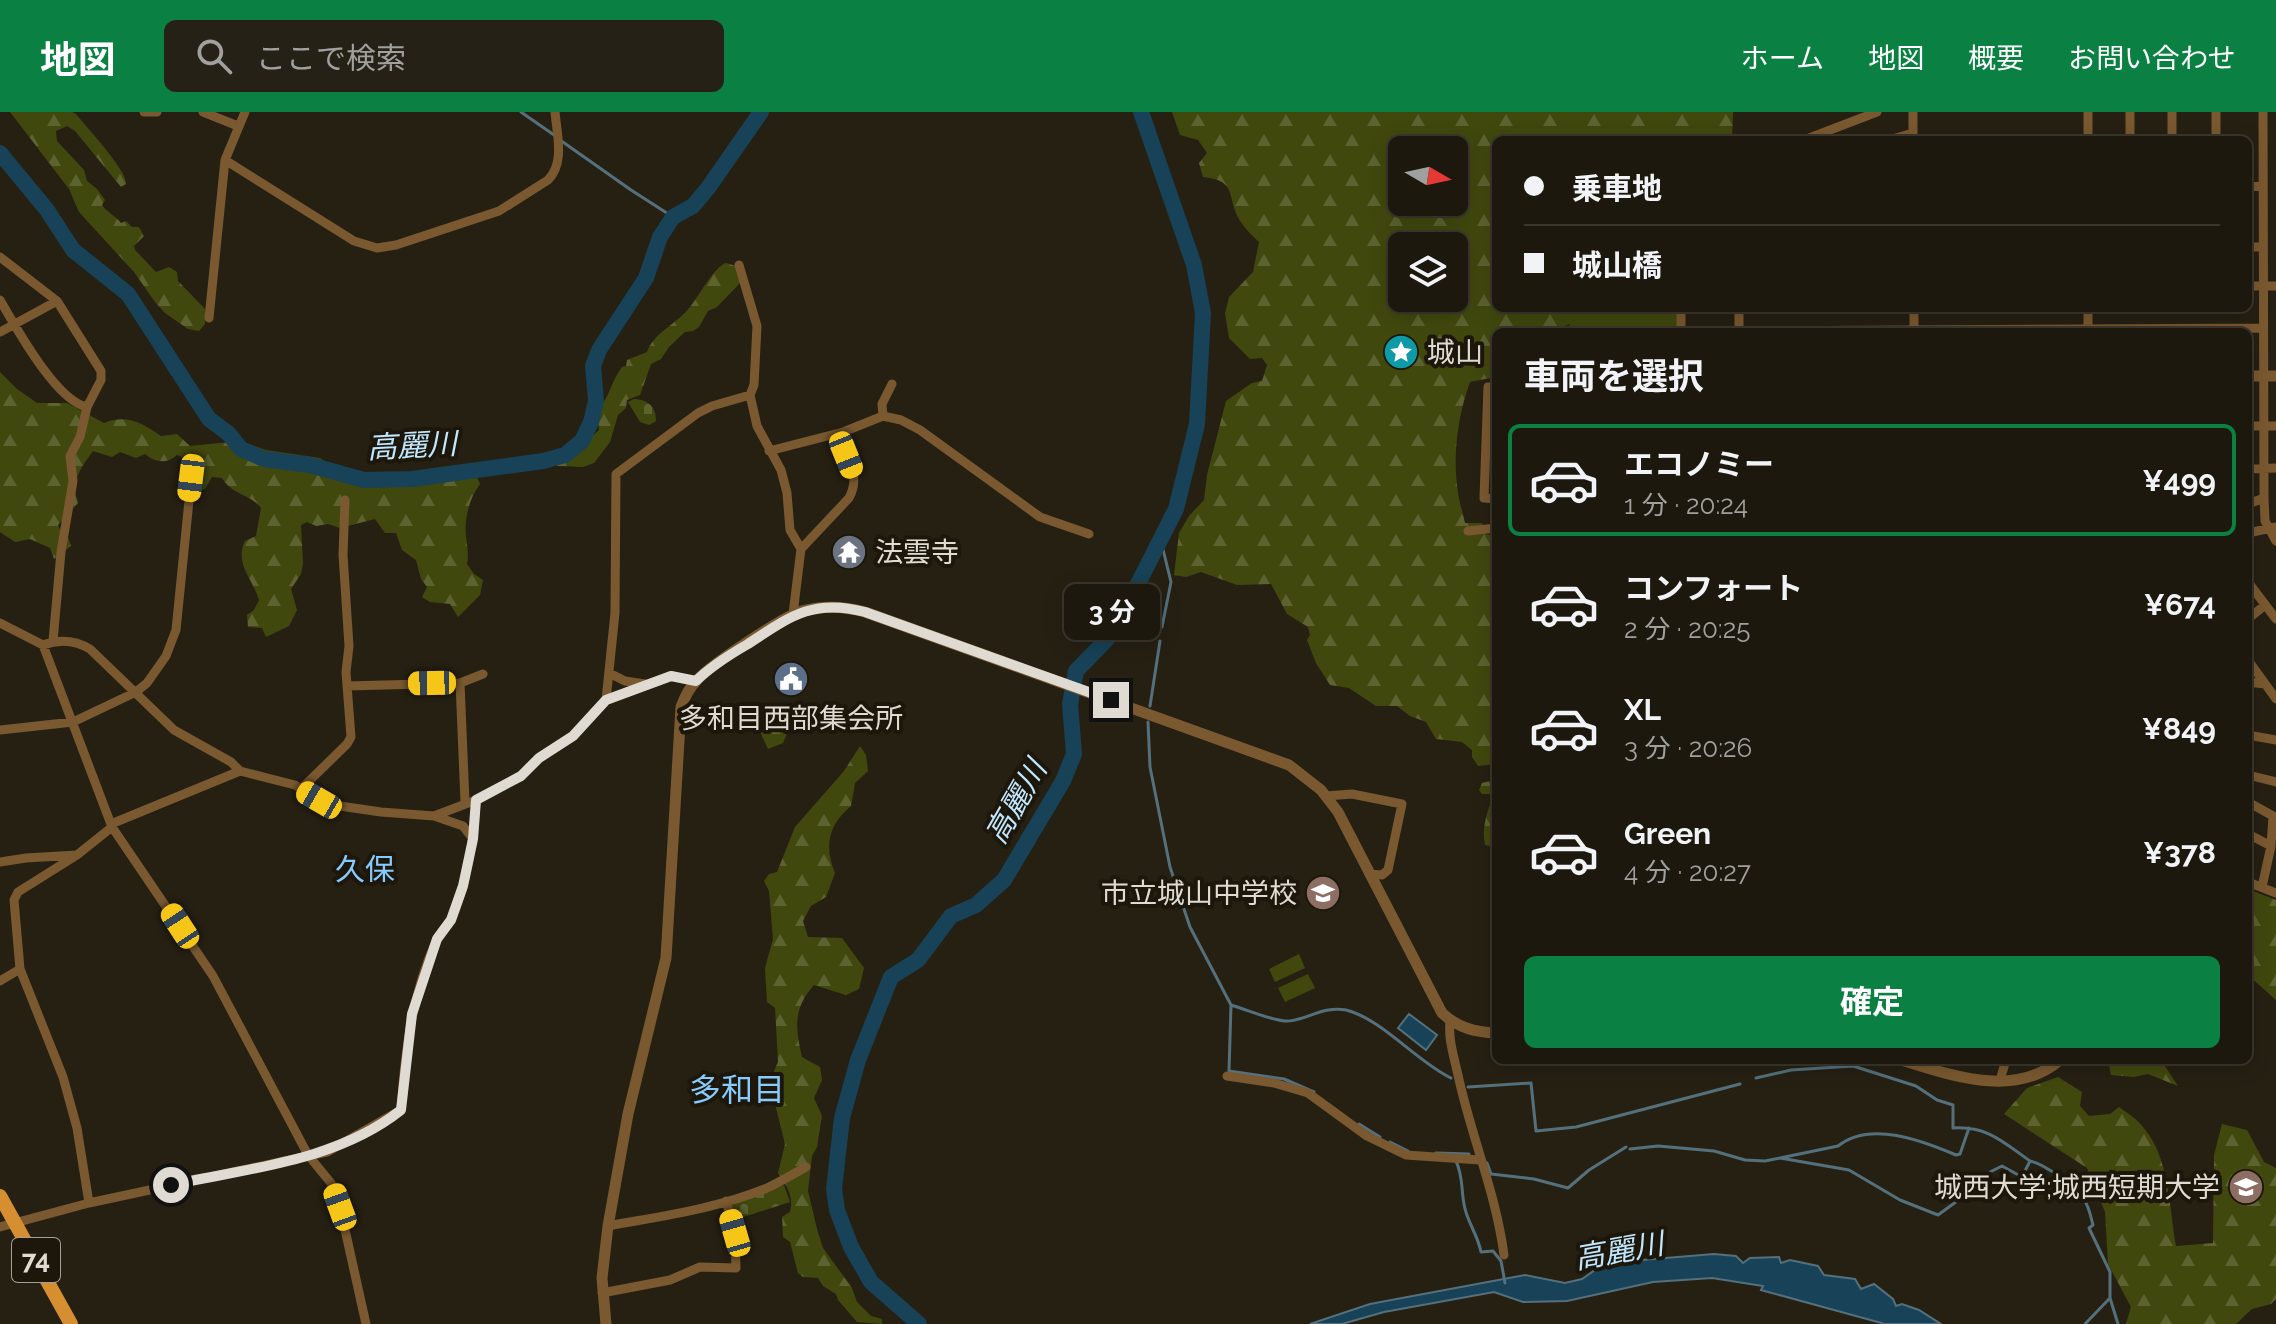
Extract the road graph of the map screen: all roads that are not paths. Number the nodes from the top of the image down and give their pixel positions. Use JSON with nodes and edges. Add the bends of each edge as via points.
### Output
{"nodes":[{"id":1,"x":144,"y":112,"type":"edge"},
{"id":2,"x":157,"y":112,"type":"edge"},
{"id":3,"x":203,"y":112,"type":"edge"},
{"id":4,"x":245,"y":112,"type":"edge"},
{"id":5,"x":555,"y":112,"type":"edge"},
{"id":6,"x":1877,"y":112,"type":"edge"},
{"id":7,"x":1913,"y":112,"type":"edge"},
{"id":8,"x":2088,"y":112,"type":"edge"},
{"id":9,"x":2130,"y":112,"type":"edge"},
{"id":10,"x":2172,"y":112,"type":"edge"},
{"id":11,"x":2216,"y":112,"type":"edge"},
{"id":12,"x":2263,"y":112,"type":"edge"},
{"id":13,"x":238,"y":126,"type":"junction"},
{"id":14,"x":1814,"y":136,"type":"edge"},
{"id":15,"x":1913,"y":136,"type":"edge"},
{"id":16,"x":2088,"y":136,"type":"edge"},
{"id":17,"x":2130,"y":136,"type":"edge"},
{"id":18,"x":2172,"y":136,"type":"edge"},
{"id":19,"x":2216,"y":136,"type":"edge"},
{"id":20,"x":225,"y":160,"type":"junction"},
{"id":21,"x":2262,"y":186,"type":"junction"},
{"id":22,"x":2252,"y":187,"type":"edge"},
{"id":23,"x":2262,"y":210,"type":"junction"},
{"id":24,"x":2276,"y":210,"type":"edge"},
{"id":25,"x":2252,"y":247,"type":"edge"},
{"id":26,"x":2262,"y":247,"type":"junction"},
{"id":27,"x":0,"y":257,"type":"edge"},
{"id":28,"x":739,"y":265,"type":"dead end"},
{"id":29,"x":2252,"y":286,"type":"edge"},
{"id":30,"x":2262,"y":286,"type":"junction"},
{"id":31,"x":2276,"y":286,"type":"edge"},
{"id":32,"x":0,"y":300,"type":"edge"},
{"id":33,"x":57,"y":301,"type":"junction"},
{"id":34,"x":209,"y":318,"type":"dead end"},
{"id":35,"x":14,"y":324,"type":"junction"},
{"id":36,"x":2252,"y":328,"type":"edge"},
{"id":37,"x":2263,"y":328,"type":"junction"},
{"id":38,"x":0,"y":332,"type":"edge"},
{"id":39,"x":2252,"y":376,"type":"edge"},
{"id":40,"x":2262,"y":376,"type":"junction"},
{"id":41,"x":2276,"y":376,"type":"edge"},
{"id":42,"x":892,"y":384,"type":"dead end"},
{"id":43,"x":1492,"y":387,"type":"edge"},
{"id":44,"x":750,"y":395,"type":"junction"},
{"id":45,"x":87,"y":407,"type":"junction"},
{"id":46,"x":883,"y":416,"type":"junction"},
{"id":47,"x":2252,"y":426,"type":"edge"},
{"id":48,"x":2263,"y":426,"type":"junction"},
{"id":49,"x":2276,"y":426,"type":"edge"},
{"id":50,"x":843,"y":432,"type":"junction"},
{"id":51,"x":769,"y":451,"type":"junction"},
{"id":52,"x":193,"y":461,"type":"dead end"},
{"id":53,"x":2263,"y":468,"type":"junction"},
{"id":54,"x":2276,"y":468,"type":"edge"},
{"id":55,"x":2252,"y":469,"type":"edge"},
{"id":56,"x":2264,"y":498,"type":"junction"},
{"id":57,"x":1492,"y":499,"type":"edge"},
{"id":58,"x":345,"y":500,"type":"dead end"},
{"id":59,"x":2252,"y":502,"type":"edge"},
{"id":60,"x":1492,"y":528,"type":"edge"},
{"id":61,"x":2272,"y":528,"type":"edge"},
{"id":62,"x":1468,"y":531,"type":"dead end"},
{"id":63,"x":2252,"y":532,"type":"edge"},
{"id":64,"x":1089,"y":534,"type":"dead end"},
{"id":65,"x":2276,"y":541,"type":"edge"},
{"id":66,"x":801,"y":549,"type":"junction"},
{"id":67,"x":2252,"y":587,"type":"edge"},
{"id":68,"x":2265,"y":605,"type":"junction"},
{"id":69,"x":793,"y":614,"type":"junction"},
{"id":70,"x":2252,"y":616,"type":"edge"},
{"id":71,"x":2276,"y":619,"type":"edge"},
{"id":72,"x":0,"y":623,"type":"edge"},
{"id":73,"x":48,"y":643,"type":"junction"},
{"id":74,"x":2252,"y":666,"type":"edge"},
{"id":75,"x":609,"y":673,"type":"junction"},
{"id":76,"x":483,"y":674,"type":"dead end"},
{"id":77,"x":696,"y":681,"type":"junction"},
{"id":78,"x":2252,"y":682,"type":"edge"},
{"id":79,"x":460,"y":683,"type":"junction"},
{"id":80,"x":645,"y":684,"type":"junction"},
{"id":81,"x":2265,"y":684,"type":"junction"},
{"id":82,"x":347,"y":686,"type":"junction"},
{"id":83,"x":136,"y":692,"type":"junction"},
{"id":84,"x":2276,"y":699,"type":"edge"},
{"id":85,"x":606,"y":700,"type":"junction"},
{"id":86,"x":73,"y":722,"type":"junction"},
{"id":87,"x":0,"y":730,"type":"edge"},
{"id":88,"x":2252,"y":736,"type":"edge"},
{"id":89,"x":2276,"y":740,"type":"edge"},
{"id":90,"x":240,"y":771,"type":"junction"},
{"id":91,"x":2252,"y":776,"type":"edge"},
{"id":92,"x":2276,"y":782,"type":"edge"},
{"id":93,"x":301,"y":789,"type":"junction"},
{"id":94,"x":1326,"y":796,"type":"junction"},
{"id":95,"x":471,"y":801,"type":"junction"},
{"id":96,"x":2252,"y":804,"type":"edge"},
{"id":97,"x":434,"y":816,"type":"junction"},
{"id":98,"x":112,"y":826,"type":"junction"},
{"id":99,"x":2252,"y":836,"type":"edge"},
{"id":100,"x":473,"y":839,"type":"junction"},
{"id":101,"x":2271,"y":846,"type":"junction"},
{"id":102,"x":77,"y":855,"type":"junction"},
{"id":103,"x":0,"y":862,"type":"edge"},
{"id":104,"x":1369,"y":874,"type":"junction"},
{"id":105,"x":2252,"y":883,"type":"edge"},
{"id":106,"x":2262,"y":887,"type":"junction"},
{"id":107,"x":2276,"y":893,"type":"edge"},
{"id":108,"x":20,"y":969,"type":"junction"},
{"id":109,"x":0,"y":981,"type":"edge"},
{"id":110,"x":1450,"y":1021,"type":"junction"},
{"id":111,"x":1492,"y":1032,"type":"edge"},
{"id":112,"x":1914,"y":1064,"type":"edge"},
{"id":113,"x":2005,"y":1064,"type":"edge"},
{"id":114,"x":2053,"y":1064,"type":"edge"},
{"id":115,"x":1227,"y":1076,"type":"dead end"},
{"id":116,"x":2000,"y":1080,"type":"junction"},
{"id":117,"x":308,"y":1155,"type":"junction"},
{"id":118,"x":1480,"y":1160,"type":"junction"},
{"id":119,"x":806,"y":1167,"type":"dead end"},
{"id":120,"x":0,"y":1196,"type":"edge"},
{"id":121,"x":726,"y":1201,"type":"junction"},
{"id":122,"x":89,"y":1203,"type":"junction"},
{"id":123,"x":8,"y":1225,"type":"edge"},
{"id":124,"x":608,"y":1226,"type":"junction"},
{"id":125,"x":1504,"y":1255,"type":"dead end"},
{"id":126,"x":602,"y":1293,"type":"junction"},
{"id":127,"x":71,"y":1324,"type":"edge"},
{"id":128,"x":366,"y":1324,"type":"edge"},
{"id":129,"x":606,"y":1324,"type":"edge"}],
"edges":[{"from":1,"to":2,"type":"street"},
{"from":3,"to":13,"type":"street"},
{"from":4,"to":13,"type":"street"},
{"from":5,"to":20,"type":"street","via":[[554,174],[509,205],[377,248],[354,241]]},
{"from":6,"to":14,"type":"street"},
{"from":7,"to":15,"type":"street"},
{"from":8,"to":16,"type":"street"},
{"from":9,"to":17,"type":"street"},
{"from":10,"to":18,"type":"street"},
{"from":11,"to":19,"type":"street"},
{"from":12,"to":21,"type":"street"},
{"from":13,"to":20,"type":"street"},
{"from":20,"to":34,"type":"street"},
{"from":21,"to":22,"type":"street"},
{"from":21,"to":23,"type":"street"},
{"from":23,"to":24,"type":"street"},
{"from":23,"to":26,"type":"street"},
{"from":25,"to":26,"type":"street"},
{"from":26,"to":30,"type":"street"},
{"from":27,"to":33,"type":"street"},
{"from":28,"to":44,"type":"street","via":[[757,326]]},
{"from":29,"to":30,"type":"street"},
{"from":30,"to":31,"type":"street"},
{"from":30,"to":37,"type":"street"},
{"from":32,"to":35,"type":"street"},
{"from":33,"to":35,"type":"street"},
{"from":33,"to":45,"type":"street","via":[[101,371]]},
{"from":35,"to":38,"type":"street"},
{"from":35,"to":45,"type":"street","via":[[56,383]]},
{"from":36,"to":37,"type":"street"},
{"from":37,"to":40,"type":"street"},
{"from":39,"to":40,"type":"street"},
{"from":40,"to":41,"type":"street"},
{"from":40,"to":48,"type":"street"},
{"from":42,"to":46,"type":"street","via":[[882,404]]},
{"from":43,"to":57,"type":"street","via":[[1484,498]]},
{"from":44,"to":51,"type":"street"},
{"from":44,"to":75,"type":"street","via":[[698,413],[616,474]]},
{"from":45,"to":73,"type":"street","via":[[70,456],[73,481]]},
{"from":46,"to":50,"type":"street"},
{"from":46,"to":64,"type":"street","via":[[920,430],[1040,517]]},
{"from":47,"to":48,"type":"street"},
{"from":48,"to":49,"type":"street"},
{"from":48,"to":53,"type":"street"},
{"from":50,"to":51,"type":"street"},
{"from":50,"to":66,"type":"street","via":[[854,488]]},
{"from":51,"to":66,"type":"street","via":[[785,483],[790,530]]},
{"from":52,"to":83,"type":"street","via":[[176,630],[166,656]]},
{"from":53,"to":54,"type":"street"},
{"from":53,"to":55,"type":"street"},
{"from":53,"to":56,"type":"street"},
{"from":56,"to":59,"type":"street"},
{"from":56,"to":61,"type":"street"},
{"from":58,"to":82,"type":"street"},
{"from":60,"to":62,"type":"street"},
{"from":61,"to":63,"type":"street"},
{"from":61,"to":65,"type":"street"},
{"from":66,"to":69,"type":"street"},
{"from":67,"to":68,"type":"street"},
{"from":68,"to":70,"type":"street"},
{"from":68,"to":71,"type":"street"},
{"from":69,"to":77,"type":"street"},
{"from":69,"to":94,"type":"street","via":[[849,608],[1274,758],[1302,773]]},
{"from":72,"to":73,"type":"street"},
{"from":73,"to":83,"type":"street","via":[[90,649]]},
{"from":73,"to":86,"type":"street"},
{"from":74,"to":81,"type":"street"},
{"from":75,"to":80,"type":"street"},
{"from":75,"to":85,"type":"street"},
{"from":76,"to":79,"type":"street"},
{"from":77,"to":80,"type":"street","via":[[671,676]]},
{"from":77,"to":124,"type":"street","via":[[681,707],[666,958],[628,1114]]},
{"from":78,"to":81,"type":"street"},
{"from":79,"to":82,"type":"street"},
{"from":79,"to":95,"type":"street"},
{"from":80,"to":85,"type":"street"},
{"from":81,"to":84,"type":"street"},
{"from":82,"to":93,"type":"street","via":[[351,737]]},
{"from":83,"to":86,"type":"street"},
{"from":83,"to":90,"type":"street","via":[[174,730]]},
{"from":85,"to":95,"type":"street","via":[[573,736],[521,776]]},
{"from":86,"to":87,"type":"street"},
{"from":86,"to":98,"type":"street"},
{"from":88,"to":89,"type":"street"},
{"from":90,"to":93,"type":"street"},
{"from":90,"to":98,"type":"street"},
{"from":91,"to":92,"type":"street"},
{"from":93,"to":97,"type":"street","via":[[349,808]]},
{"from":94,"to":104,"type":"street"},
{"from":94,"to":104,"type":"street","via":[[1352,794],[1402,804],[1388,870]]},
{"from":95,"to":97,"type":"street"},
{"from":95,"to":100,"type":"street"},
{"from":96,"to":101,"type":"street","via":[[2273,816]]},
{"from":97,"to":100,"type":"street","via":[[463,826]]},
{"from":98,"to":102,"type":"street"},
{"from":98,"to":117,"type":"street","via":[[213,976]]},
{"from":99,"to":101,"type":"street"},
{"from":100,"to":117,"type":"street","via":[[457,904],[437,939],[412,1014],[401,1110],[327,1152]]},
{"from":101,"to":106,"type":"street"},
{"from":102,"to":103,"type":"street"},
{"from":102,"to":108,"type":"street","via":[[18,892],[14,900]]},
{"from":104,"to":110,"type":"street","via":[[1435,1004]]},
{"from":105,"to":106,"type":"street"},
{"from":106,"to":107,"type":"street"},
{"from":108,"to":109,"type":"street"},
{"from":108,"to":122,"type":"street","via":[[63,1077]]},
{"from":110,"to":111,"type":"street"},
{"from":110,"to":118,"type":"street"},
{"from":112,"to":116,"type":"street","via":[[1951,1076]]},
{"from":113,"to":116,"type":"street"},
{"from":114,"to":116,"type":"street","via":[[2031,1077]]},
{"from":115,"to":118,"type":"street","via":[[1308,1093],[1367,1136],[1406,1155]]},
{"from":117,"to":122,"type":"street"},
{"from":117,"to":128,"type":"street","via":[[331,1183],[340,1207]]},
{"from":118,"to":125,"type":"street"},
{"from":119,"to":121,"type":"street"},
{"from":120,"to":123,"type":"main road","number":"74"},
{"from":121,"to":124,"type":"street"},
{"from":121,"to":126,"type":"street","via":[[735,1233],[736,1268],[700,1267],[670,1280]]},
{"from":122,"to":123,"type":"street"},
{"from":123,"to":127,"type":"main road","number":"74"},
{"from":124,"to":126,"type":"street"},
{"from":126,"to":129,"type":"street"}]}
